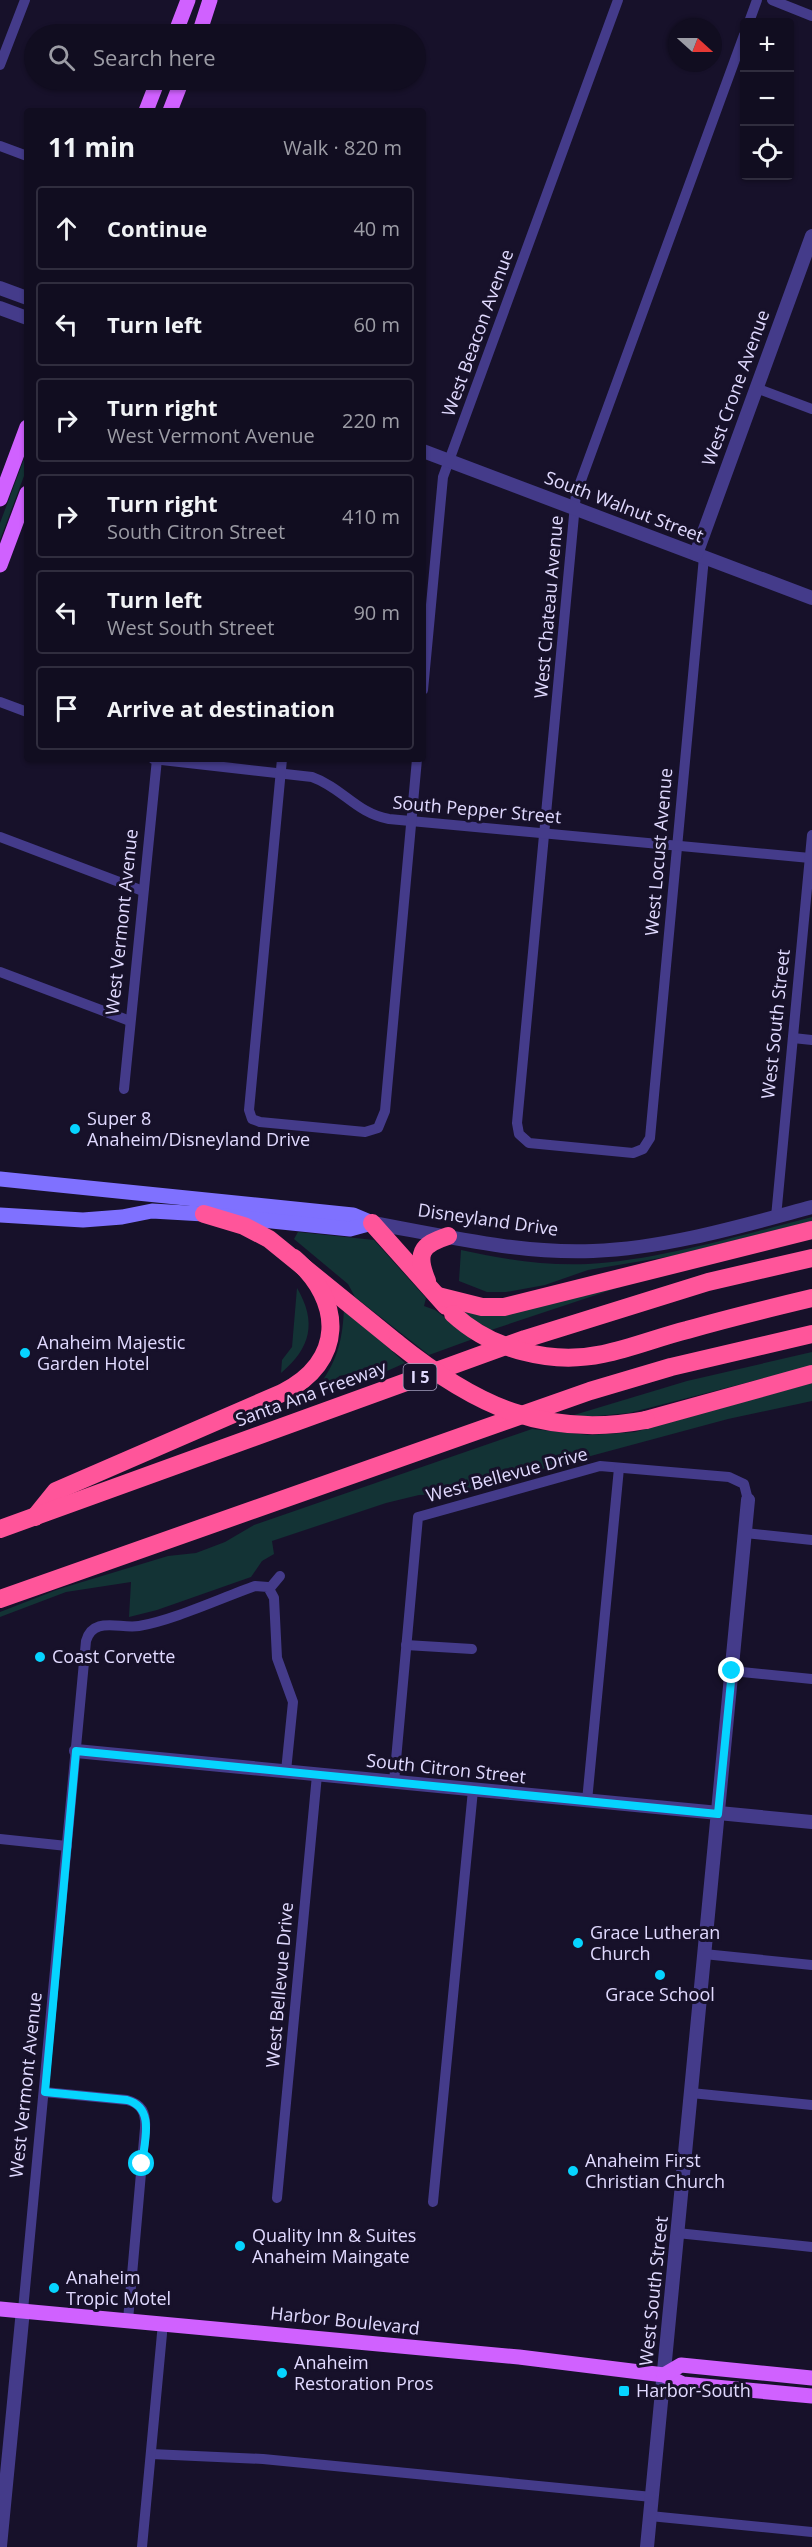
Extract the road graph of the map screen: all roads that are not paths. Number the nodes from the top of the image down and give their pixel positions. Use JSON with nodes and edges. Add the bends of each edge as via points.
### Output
{"nodes":[{"id":1,"x":25,"y":0,"type":"edge"},
{"id":2,"x":188,"y":0,"type":"edge"},
{"id":3,"x":210,"y":0,"type":"edge"},
{"id":4,"x":618,"y":0,"type":"edge"},
{"id":5,"x":757,"y":0,"type":"edge"},
{"id":6,"x":772,"y":0,"type":"edge"},
{"id":7,"x":812,"y":16,"type":"edge"},
{"id":8,"x":750,"y":18,"type":"edge"},
{"id":9,"x":179,"y":24,"type":"edge"},
{"id":10,"x":202,"y":24,"type":"edge"},
{"id":11,"x":740,"y":46,"type":"edge"},
{"id":12,"x":0,"y":65,"type":"edge"},
{"id":13,"x":154,"y":90,"type":"edge"},
{"id":14,"x":178,"y":90,"type":"edge"},
{"id":15,"x":147,"y":108,"type":"edge"},
{"id":16,"x":171,"y":108,"type":"edge"},
{"id":17,"x":0,"y":146,"type":"edge"},
{"id":18,"x":24,"y":155,"type":"edge"},
{"id":19,"x":812,"y":236,"type":"edge"},
{"id":20,"x":808,"y":259,"type":"edge"},
{"id":21,"x":0,"y":288,"type":"edge"},
{"id":22,"x":24,"y":297,"type":"edge"},
{"id":23,"x":0,"y":308,"type":"edge"},
{"id":24,"x":24,"y":317,"type":"edge"},
{"id":25,"x":756,"y":388,"type":"junction"},
{"id":26,"x":812,"y":409,"type":"edge"},
{"id":27,"x":24,"y":435,"type":"edge"},
{"id":28,"x":426,"y":452,"type":"edge"},
{"id":29,"x":450,"y":460,"type":"junction"},
{"id":30,"x":0,"y":499,"type":"edge"},
{"id":31,"x":24,"y":501,"type":"edge"},
{"id":32,"x":575,"y":508,"type":"junction"},
{"id":33,"x":700,"y":555,"type":"junction"},
{"id":34,"x":0,"y":565,"type":"edge"},
{"id":35,"x":812,"y":598,"type":"edge"},
{"id":36,"x":426,"y":658,"type":"edge"},
{"id":37,"x":0,"y":702,"type":"edge"},
{"id":38,"x":24,"y":711,"type":"edge"},
{"id":39,"x":156,"y":762,"type":"edge"},
{"id":40,"x":183,"y":762,"type":"edge"},
{"id":41,"x":282,"y":762,"type":"edge"},
{"id":42,"x":417,"y":762,"type":"edge"},
{"id":43,"x":280,"y":773,"type":"junction"},
{"id":44,"x":411,"y":821,"type":"junction"},
{"id":45,"x":544,"y":833,"type":"junction"},
{"id":46,"x":812,"y":835,"type":"edge"},
{"id":47,"x":0,"y":837,"type":"edge"},
{"id":48,"x":676,"y":845,"type":"junction"},
{"id":49,"x":811,"y":865,"type":"edge"},
{"id":50,"x":143,"y":891,"type":"junction"},
{"id":51,"x":0,"y":972,"type":"edge"},
{"id":52,"x":130,"y":1021,"type":"junction"},
{"id":53,"x":793,"y":1038,"type":"junction"},
{"id":54,"x":812,"y":1040,"type":"edge"},
{"id":55,"x":124,"y":1089,"type":"dead end"},
{"id":56,"x":643,"y":1149,"type":"joint"},
{"id":57,"x":0,"y":1179,"type":"edge"},
{"id":58,"x":812,"y":1207,"type":"edge"},
{"id":59,"x":204,"y":1214,"type":"junction"},
{"id":60,"x":0,"y":1215,"type":"edge"},
{"id":61,"x":776,"y":1217,"type":"junction"},
{"id":62,"x":372,"y":1223,"type":"junction"},
{"id":63,"x":812,"y":1230,"type":"edge"},
{"id":64,"x":448,"y":1236,"type":"junction"},
{"id":65,"x":294,"y":1258,"type":"junction"},
{"id":66,"x":812,"y":1258,"type":"edge"},
{"id":67,"x":434,"y":1291,"type":"junction"},
{"id":68,"x":812,"y":1298,"type":"edge"},
{"id":69,"x":812,"y":1334,"type":"edge"},
{"id":70,"x":812,"y":1374,"type":"edge"},
{"id":71,"x":619,"y":1468,"type":"junction"},
{"id":72,"x":748,"y":1500,"type":"joint"},
{"id":73,"x":34,"y":1517,"type":"junction"},
{"id":74,"x":0,"y":1529,"type":"edge"},
{"id":75,"x":745,"y":1533,"type":"junction"},
{"id":76,"x":812,"y":1540,"type":"edge"},
{"id":77,"x":280,"y":1576,"type":"dead end"},
{"id":78,"x":270,"y":1588,"type":"junction"},
{"id":79,"x":0,"y":1599,"type":"edge"},
{"id":80,"x":406,"y":1645,"type":"junction"},
{"id":81,"x":472,"y":1649,"type":"dead end"},
{"id":82,"x":732,"y":1671,"type":"junction"},
{"id":83,"x":812,"y":1679,"type":"edge"},
{"id":84,"x":76,"y":1751,"type":"junction"},
{"id":85,"x":286,"y":1771,"type":"junction"},
{"id":86,"x":317,"y":1775,"type":"junction"},
{"id":87,"x":394,"y":1782,"type":"junction"},
{"id":88,"x":473,"y":1790,"type":"junction"},
{"id":89,"x":587,"y":1801,"type":"junction"},
{"id":90,"x":718,"y":1814,"type":"junction"},
{"id":91,"x":812,"y":1822,"type":"edge"},
{"id":92,"x":0,"y":1839,"type":"edge"},
{"id":93,"x":67,"y":1846,"type":"junction"},
{"id":94,"x":704,"y":1954,"type":"junction"},
{"id":95,"x":812,"y":1965,"type":"edge"},
{"id":96,"x":45,"y":2092,"type":"junction"},
{"id":97,"x":691,"y":2093,"type":"junction"},
{"id":98,"x":812,"y":2105,"type":"edge"},
{"id":99,"x":277,"y":2198,"type":"dead end"},
{"id":100,"x":433,"y":2202,"type":"dead end"},
{"id":101,"x":677,"y":2233,"type":"junction"},
{"id":102,"x":812,"y":2247,"type":"edge"},
{"id":103,"x":0,"y":2308,"type":"edge"},
{"id":104,"x":23,"y":2310,"type":"junction"},
{"id":105,"x":128,"y":2320,"type":"junction"},
{"id":106,"x":163,"y":2323,"type":"junction"},
{"id":107,"x":664,"y":2375,"type":"junction"},
{"id":108,"x":812,"y":2378,"type":"edge"},
{"id":109,"x":812,"y":2396,"type":"edge"},
{"id":110,"x":151,"y":2454,"type":"junction"},
{"id":111,"x":652,"y":2497,"type":"junction"},
{"id":112,"x":650,"y":2516,"type":"junction"},
{"id":113,"x":812,"y":2532,"type":"edge"},
{"id":114,"x":0,"y":2546,"type":"edge"},
{"id":115,"x":142,"y":2547,"type":"edge"},
{"id":116,"x":647,"y":2547,"type":"edge"}],
"edges":[{"from":1,"to":12,"type":"street"},
{"from":2,"to":9,"type":"main road"},
{"from":3,"to":10,"type":"main road"},
{"from":4,"to":29,"type":"street","name":"West Beacon Avenue"},
{"from":5,"to":8,"type":"street"},
{"from":6,"to":7,"type":"street"},
{"from":11,"to":32,"type":"street","name":"West Chateau Avenue","via":[[576,494]]},
{"from":13,"to":15,"type":"main road"},
{"from":14,"to":16,"type":"main road"},
{"from":17,"to":18,"type":"street"},
{"from":19,"to":20,"type":"street","name":"West Crone Avenue"},
{"from":20,"to":25,"type":"street","name":"West Crone Avenue"},
{"from":21,"to":22,"type":"street"},
{"from":23,"to":24,"type":"street"},
{"from":25,"to":26,"type":"street"},
{"from":25,"to":33,"type":"street","name":"West Crone Avenue"},
{"from":27,"to":30,"type":"main road"},
{"from":28,"to":29,"type":"street","name":"South Walnut Street"},
{"from":29,"to":32,"type":"street","name":"South Walnut Street"},
{"from":29,"to":36,"type":"street","name":"West Beacon Avenue","via":[[443,477]]},
{"from":31,"to":34,"type":"main road"},
{"from":32,"to":33,"type":"street","name":"South Walnut Street"},
{"from":32,"to":45,"type":"street","name":"West Chateau Avenue"},
{"from":33,"to":35,"type":"street","name":"South Walnut Street"},
{"from":33,"to":48,"type":"street","name":"West Locust Avenue"},
{"from":37,"to":38,"type":"street"},
{"from":39,"to":50,"type":"street","name":"West Vermont Avenue"},
{"from":40,"to":43,"type":"street","name":"South Pepper Street"},
{"from":41,"to":43,"type":"street"},
{"from":42,"to":44,"type":"street"},
{"from":43,"to":44,"type":"street","name":"South Pepper Street","via":[[321,780],[373,815]]},
{"from":43,"to":44,"type":"street","via":[[250,1115],[260,1122],[370,1132],[378,1128],[385,1111]]},
{"from":44,"to":45,"type":"street","name":"South Pepper Street"},
{"from":45,"to":48,"type":"street","name":"South Pepper Street"},
{"from":45,"to":56,"type":"street","name":"West Chateau Avenue","via":[[517,1123],[521,1138],[537,1144],[628,1153]]},
{"from":46,"to":49,"type":"street","name":"West South Street"},
{"from":47,"to":50,"type":"street"},
{"from":48,"to":49,"type":"street","name":"South Pepper Street"},
{"from":48,"to":56,"type":"street","name":"West Locust Avenue","via":[[651,1134]]},
{"from":49,"to":53,"type":"street","name":"West South Street"},
{"from":50,"to":52,"type":"street","name":"West Vermont Avenue"},
{"from":51,"to":52,"type":"street"},
{"from":52,"to":55,"type":"street","name":"West Vermont Avenue"},
{"from":53,"to":54,"type":"street"},
{"from":53,"to":61,"type":"street","name":"West South Street"},
{"from":57,"to":62,"type":"main road","name":"Disneyland Drive","via":[[353,1215]]},
{"from":58,"to":61,"type":"street","name":"Disneyland Drive"},
{"from":59,"to":60,"type":"main road","name":"Disneyland Drive","via":[[152,1211],[83,1220]]},
{"from":59,"to":62,"type":"main road","name":"Disneyland Drive","via":[[350,1229]]},
{"from":59,"to":65,"type":"highway","via":[[257,1232]]},
{"from":61,"to":64,"type":"street","name":"Disneyland Drive","via":[[644,1245],[593,1251],[534,1249]]},
{"from":62,"to":64,"type":"street","name":"Disneyland Drive"},
{"from":62,"to":67,"type":"highway"},
{"from":63,"to":67,"type":"highway","via":[[504,1307],[482,1307]]},
{"from":64,"to":67,"type":"highway","via":[[430,1242],[423,1251],[420,1264]]},
{"from":65,"to":70,"type":"highway","bridge":true,"via":[[458,1388],[507,1411],[544,1421],[626,1424]]},
{"from":65,"to":73,"type":"highway","via":[[321,1289],[330,1314],[330,1339],[312,1374],[282,1393],[56,1491]]},
{"from":66,"to":73,"type":"highway","name":"Santa Ana Freeway","number":"I 5","via":[[708,1282],[569,1325]]},
{"from":67,"to":68,"type":"highway","bridge":true,"via":[[453,1314],[477,1331],[521,1351],[567,1357],[601,1354]]},
{"from":69,"to":79,"type":"highway","via":[[671,1367],[590,1391]]},
{"from":71,"to":72,"type":"street","name":"West Bellevue Drive","via":[[729,1477],[744,1484]]},
{"from":71,"to":80,"type":"street","name":"West Bellevue Drive","via":[[600,1466],[418,1517]]},
{"from":71,"to":89,"type":"street"},
{"from":72,"to":75,"type":"street","name":"West South Street"},
{"from":73,"to":74,"type":"highway","name":"Santa Ana Freeway","number":"I 5"},
{"from":75,"to":76,"type":"street"},
{"from":75,"to":82,"type":"street","name":"West South Street"},
{"from":77,"to":78,"type":"street"},
{"from":78,"to":84,"type":"street","name":"West Vermont Avenue","via":[[255,1586],[142,1625],[92,1629],[87,1641]]},
{"from":78,"to":85,"type":"street","via":[[277,1658],[292,1702]]},
{"from":80,"to":81,"type":"street"},
{"from":80,"to":87,"type":"street","name":"West Bellevue Drive"},
{"from":82,"to":83,"type":"street"},
{"from":82,"to":90,"type":"street","name":"West South Street"},
{"from":84,"to":85,"type":"street","name":"South Citron Street"},
{"from":84,"to":93,"type":"street","name":"West Vermont Avenue"},
{"from":85,"to":86,"type":"street","name":"South Citron Street"},
{"from":86,"to":87,"type":"street","name":"South Citron Street"},
{"from":86,"to":99,"type":"street","name":"West Bellevue Drive"},
{"from":87,"to":88,"type":"street","name":"South Citron Street"},
{"from":88,"to":89,"type":"street","name":"South Citron Street"},
{"from":88,"to":100,"type":"street"},
{"from":89,"to":90,"type":"street","name":"South Citron Street"},
{"from":90,"to":91,"type":"street","name":"South Citron Street"},
{"from":90,"to":94,"type":"street","name":"West South Street"},
{"from":92,"to":93,"type":"street"},
{"from":93,"to":96,"type":"street","name":"West Vermont Avenue"},
{"from":94,"to":95,"type":"street"},
{"from":94,"to":97,"type":"street","name":"West South Street"},
{"from":96,"to":104,"type":"street","name":"West Vermont Avenue"},
{"from":96,"to":105,"type":"street","via":[[127,2100],[142,2109],[146,2118]]},
{"from":97,"to":98,"type":"street"},
{"from":97,"to":101,"type":"street","name":"West South Street"},
{"from":101,"to":102,"type":"street"},
{"from":101,"to":107,"type":"street","name":"West South Street"},
{"from":103,"to":104,"type":"main road","name":"Harbor Boulevard"},
{"from":104,"to":105,"type":"main road","name":"Harbor Boulevard"},
{"from":104,"to":114,"type":"street","name":"West Vermont Avenue"},
{"from":105,"to":106,"type":"main road","name":"Harbor Boulevard"},
{"from":106,"to":107,"type":"main road","name":"Harbor Boulevard"},
{"from":106,"to":110,"type":"street"},
{"from":107,"to":108,"type":"main road","name":"Harbor Boulevard","via":[[681,2365]]},
{"from":107,"to":109,"type":"main road","name":"Harbor Boulevard","via":[[683,2384]]},
{"from":107,"to":111,"type":"street","name":"West South Street"},
{"from":110,"to":111,"type":"street","via":[[263,2459]]},
{"from":110,"to":115,"type":"street"},
{"from":111,"to":112,"type":"street","name":"West South Street"},
{"from":112,"to":113,"type":"street"},
{"from":112,"to":116,"type":"street","name":"West South Street"}]}
